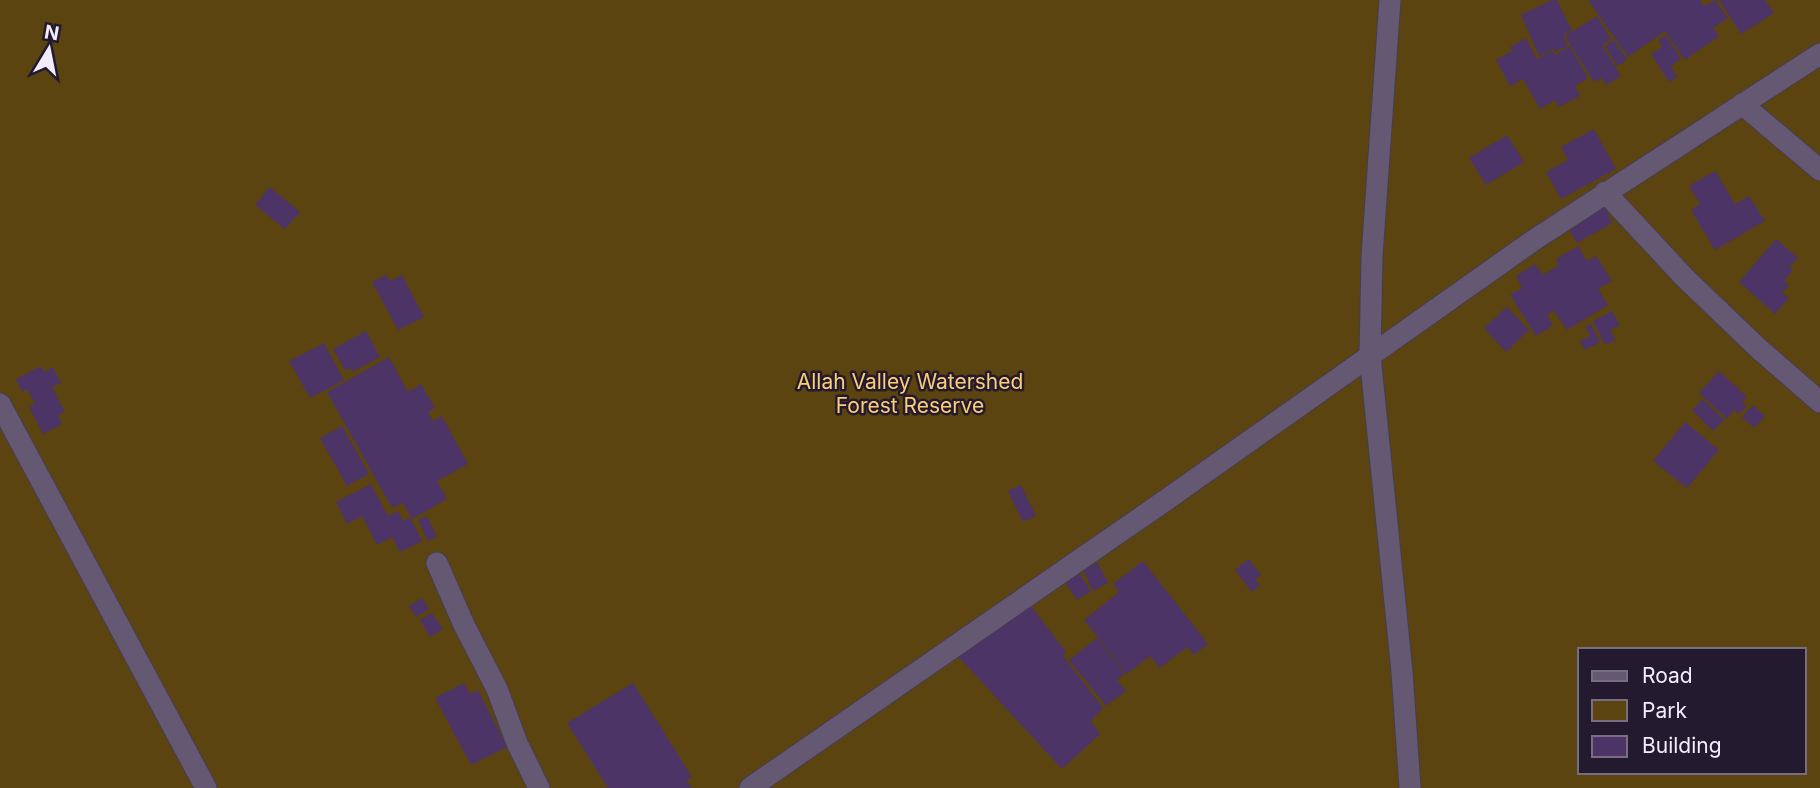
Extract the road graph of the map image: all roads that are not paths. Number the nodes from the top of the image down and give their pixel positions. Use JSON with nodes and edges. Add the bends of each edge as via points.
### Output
{"nodes":[{"id":1,"x":1390,"y":0,"type":"edge"},
{"id":2,"x":1820,"y":54,"type":"edge"},
{"id":3,"x":1742,"y":104,"type":"junction"},
{"id":4,"x":1820,"y":170,"type":"edge"},
{"id":5,"x":1605,"y":192,"type":"junction"},
{"id":6,"x":1370,"y":355,"type":"junction"},
{"id":7,"x":1820,"y":401,"type":"edge"},
{"id":8,"x":0,"y":404,"type":"edge"},
{"id":9,"x":438,"y":563,"type":"dead end"},
{"id":10,"x":206,"y":788,"type":"edge"},
{"id":11,"x":539,"y":788,"type":"edge"},
{"id":12,"x":750,"y":788,"type":"edge"},
{"id":13,"x":1410,"y":788,"type":"edge"}],
"edges":[{"from":1,"to":6,"type":"street","via":[[1372,256]]},
{"from":2,"to":3,"type":"street"},
{"from":3,"to":4,"type":"street"},
{"from":3,"to":5,"type":"street"},
{"from":5,"to":6,"type":"street"},
{"from":5,"to":7,"type":"street","via":[[1684,277]]},
{"from":6,"to":12,"type":"street"},
{"from":6,"to":13,"type":"street"},
{"from":8,"to":10,"type":"street"},
{"from":9,"to":11,"type":"street"}]}
